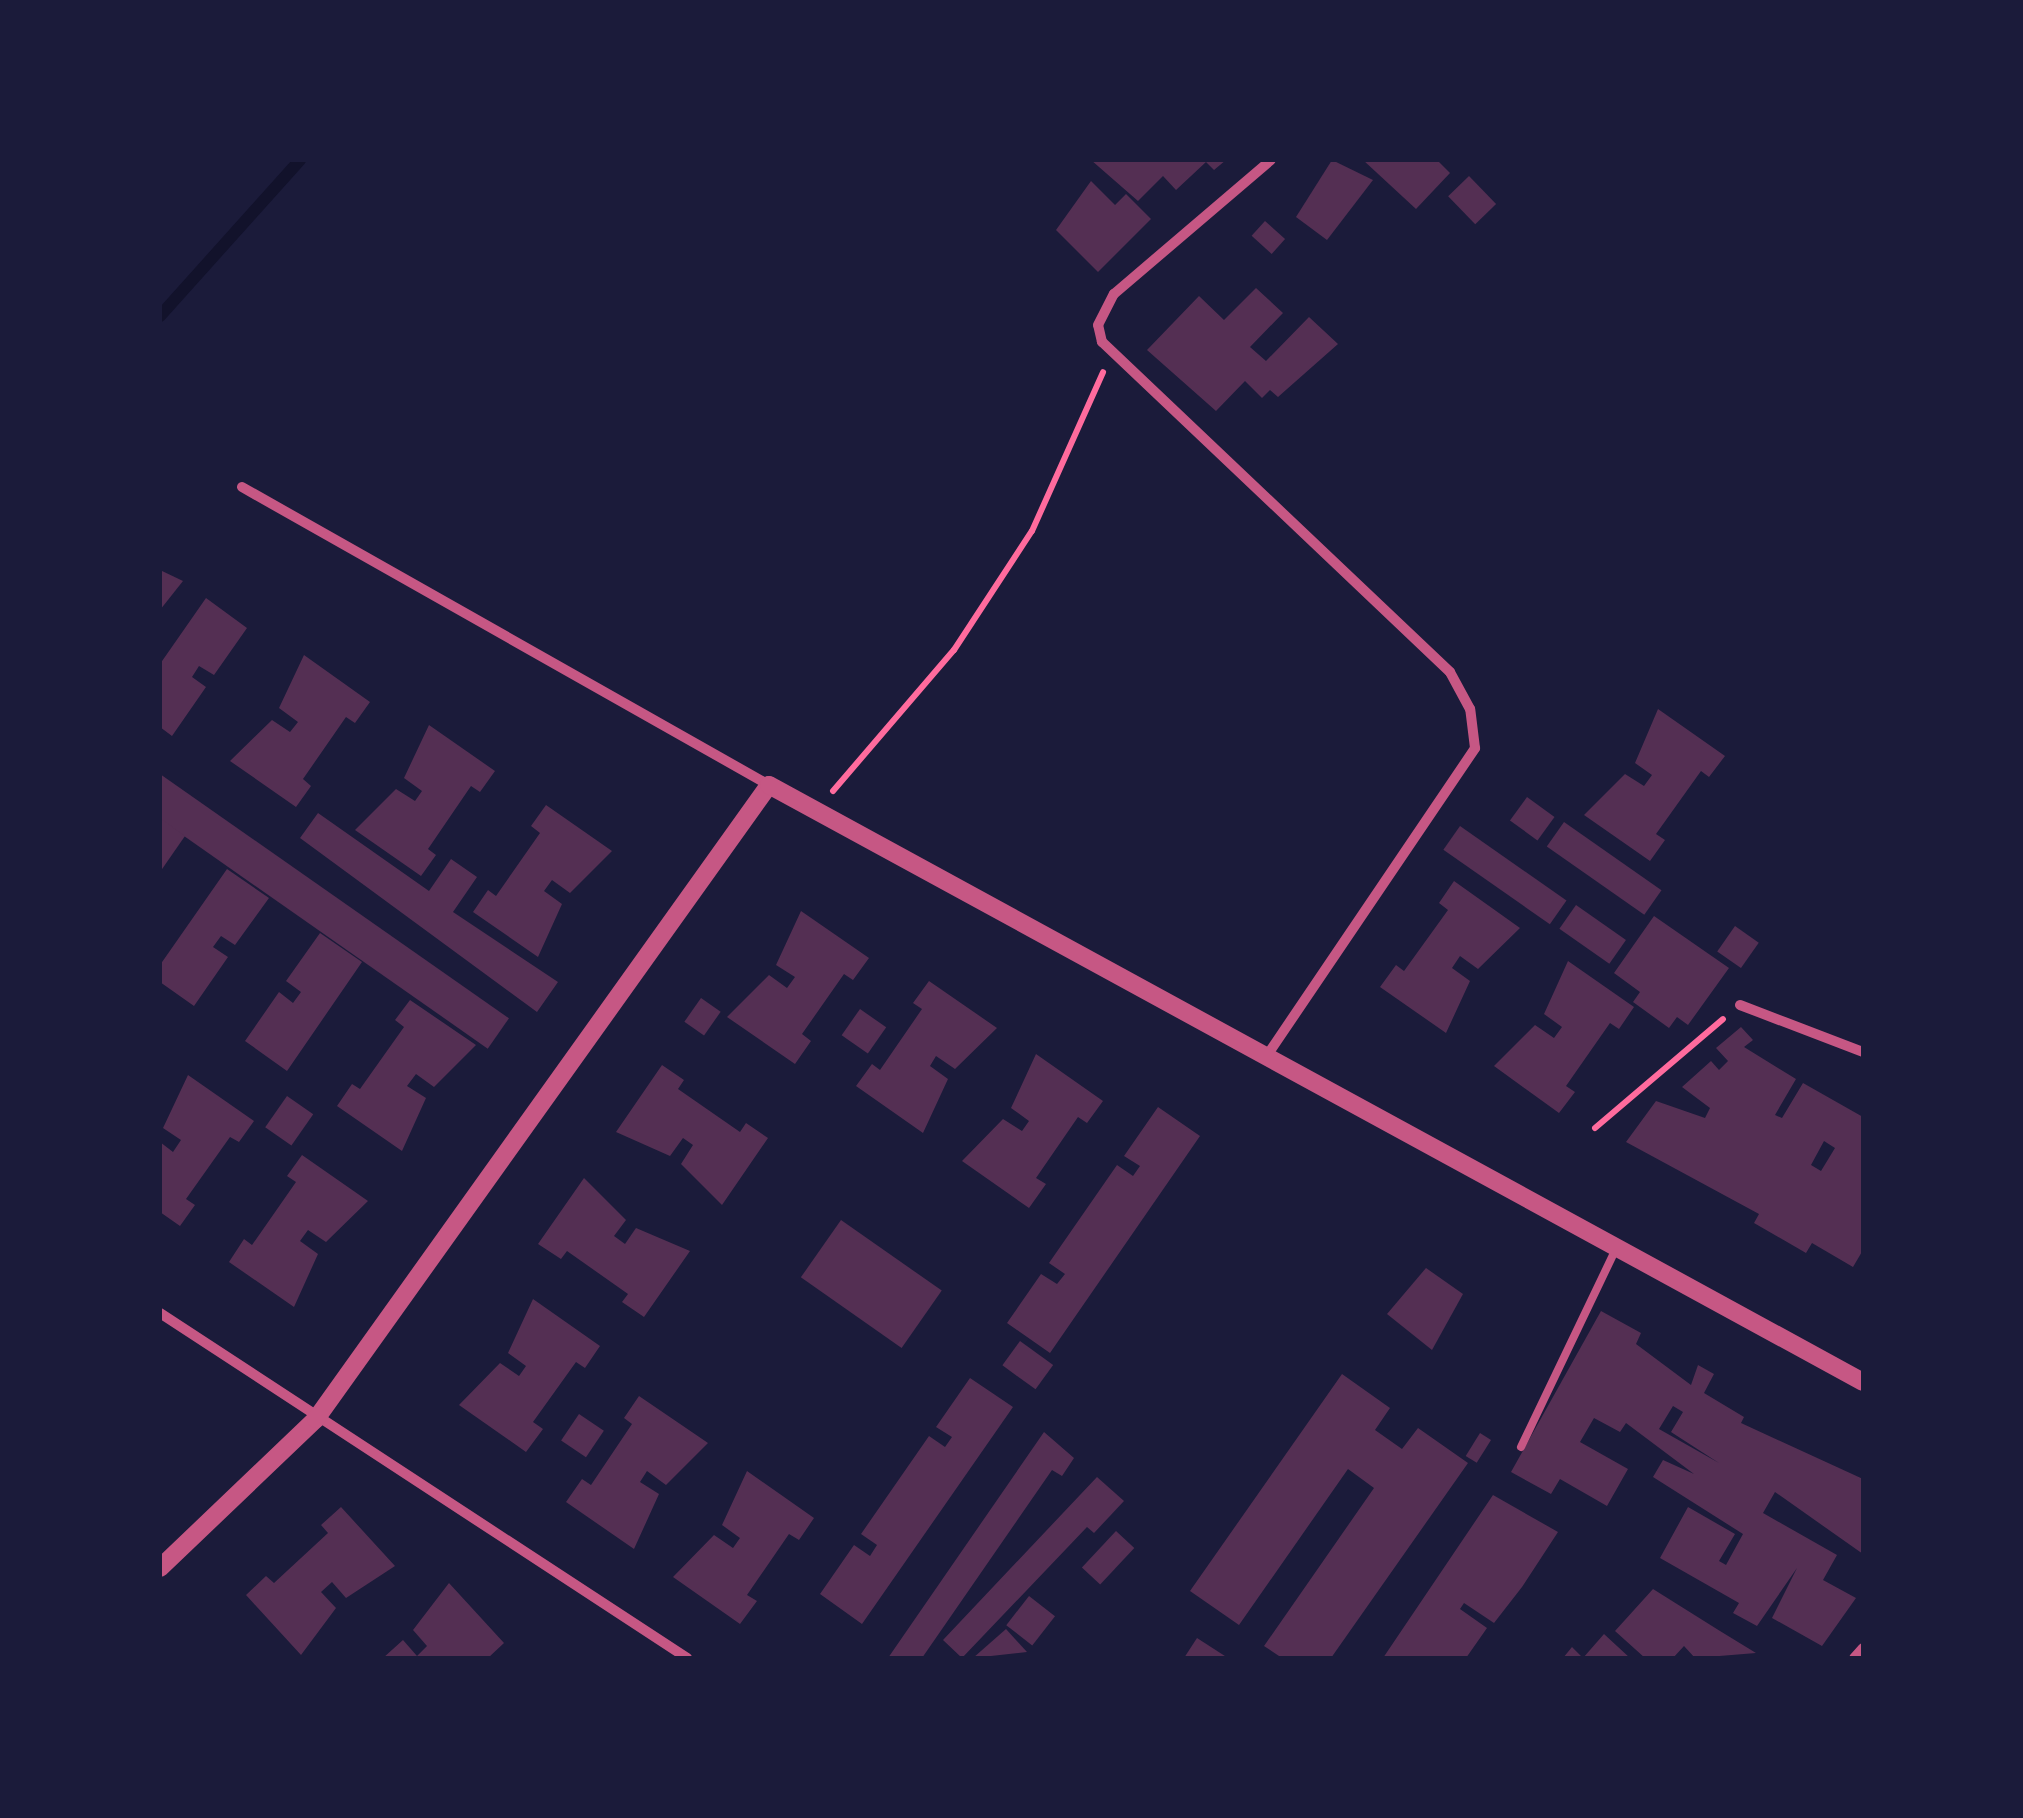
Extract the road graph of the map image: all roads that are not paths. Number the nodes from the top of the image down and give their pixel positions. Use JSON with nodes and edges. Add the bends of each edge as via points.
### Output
{"nodes":[{"id":1,"x":1271,"y":160,"type":"edge"},
{"id":2,"x":242,"y":487,"type":"dead end"},
{"id":3,"x":769,"y":785,"type":"junction"},
{"id":4,"x":1740,"y":1006,"type":"road end"},
{"id":5,"x":1863,"y":1052,"type":"edge"},
{"id":6,"x":1264,"y":1059,"type":"junction"},
{"id":7,"x":1616,"y":1249,"type":"junction"},
{"id":8,"x":160,"y":1313,"type":"edge"},
{"id":9,"x":1863,"y":1382,"type":"edge"},
{"id":10,"x":316,"y":1419,"type":"junction"},
{"id":11,"x":1520,"y":1447,"type":"dead end"},
{"id":12,"x":160,"y":1568,"type":"edge"},
{"id":13,"x":1863,"y":1648,"type":"edge"},
{"id":14,"x":687,"y":1658,"type":"edge"},
{"id":15,"x":1854,"y":1658,"type":"edge"}],
"edges":[{"from":1,"to":6,"type":"street","via":[[1114,294],[1098,325],[1112,354],[1450,672],[1470,709],[1475,748]]},
{"from":2,"to":3,"type":"street"},
{"from":3,"to":6,"type":"street"},
{"from":3,"to":10,"type":"street"},
{"from":4,"to":5,"type":"street"},
{"from":6,"to":7,"type":"street"},
{"from":7,"to":9,"type":"street"},
{"from":7,"to":11,"type":"lane"},
{"from":8,"to":10,"type":"street"},
{"from":10,"to":12,"type":"street"},
{"from":10,"to":14,"type":"street"},
{"from":13,"to":15,"type":"street"}]}
